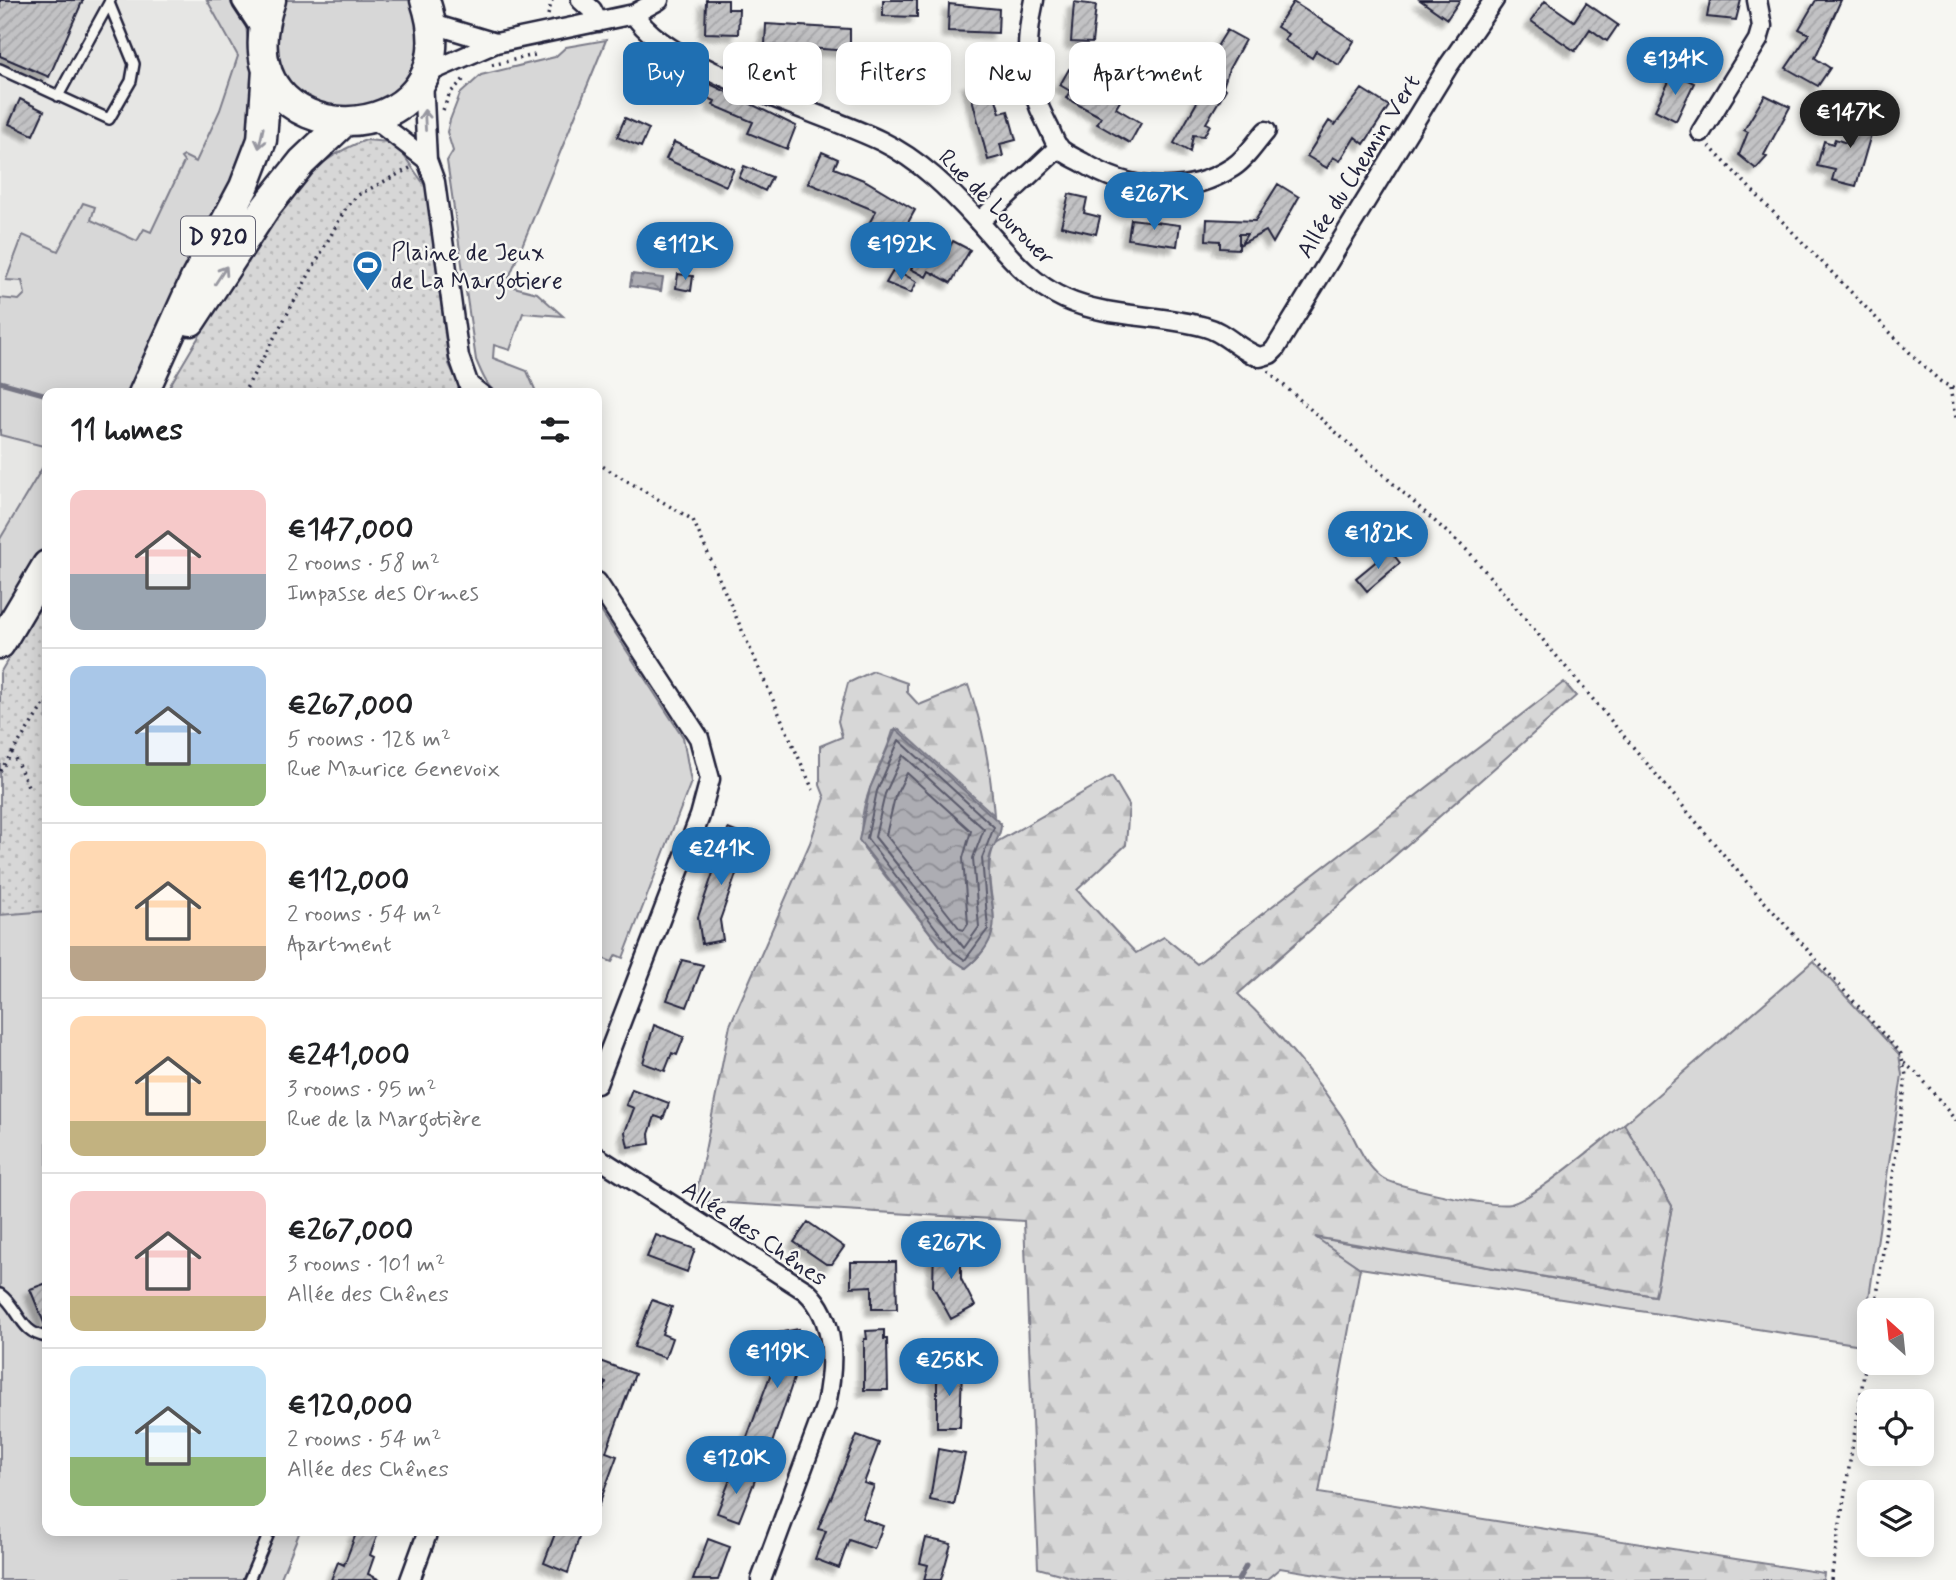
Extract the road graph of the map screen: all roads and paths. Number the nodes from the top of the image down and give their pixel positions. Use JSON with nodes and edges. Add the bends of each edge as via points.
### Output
{"nodes":[{"id":1,"x":245,"y":0,"type":"edge"},
{"id":2,"x":271,"y":0,"type":"edge"},
{"id":3,"x":581,"y":0,"type":"edge"},
{"id":4,"x":659,"y":0,"type":"edge"},
{"id":5,"x":1034,"y":0,"type":"edge"},
{"id":6,"x":1494,"y":0,"type":"edge"},
{"id":7,"x":1757,"y":0,"type":"edge"},
{"id":8,"x":110,"y":2,"type":"edge"},
{"id":9,"x":429,"y":12,"type":"edge"},
{"id":10,"x":634,"y":14,"type":"junction"},
{"id":11,"x":598,"y":22,"type":"junction"},
{"id":12,"x":262,"y":26,"type":"junction"},
{"id":13,"x":551,"y":31,"type":"junction"},
{"id":14,"x":496,"y":43,"type":"junction"},
{"id":15,"x":481,"y":68,"type":"dead end"},
{"id":16,"x":0,"y":69,"type":"edge"},
{"id":17,"x":267,"y":71,"type":"junction"},
{"id":18,"x":472,"y":73,"type":"dead end"},
{"id":19,"x":424,"y":77,"type":"junction"},
{"id":20,"x":58,"y":96,"type":"junction"},
{"id":21,"x":441,"y":117,"type":"dead end"},
{"id":22,"x":374,"y":119,"type":"junction"},
{"id":23,"x":343,"y":123,"type":"junction"},
{"id":24,"x":1266,"y":131,"type":"dead end"},
{"id":25,"x":1701,"y":132,"type":"joint"},
{"id":26,"x":1059,"y":147,"type":"junction"},
{"id":27,"x":427,"y":160,"type":"junction"},
{"id":28,"x":979,"y":222,"type":"junction"},
{"id":29,"x":1264,"y":357,"type":"junction"},
{"id":30,"x":463,"y":374,"type":"junction"},
{"id":31,"x":147,"y":388,"type":"edge"},
{"id":32,"x":148,"y":388,"type":"edge"},
{"id":33,"x":246,"y":388,"type":"edge"},
{"id":34,"x":469,"y":388,"type":"edge"},
{"id":35,"x":480,"y":388,"type":"edge"},
{"id":36,"x":1950,"y":388,"type":"junction"},
{"id":37,"x":1956,"y":390,"type":"edge"},
{"id":38,"x":1956,"y":422,"type":"edge"},
{"id":39,"x":602,"y":466,"type":"edge"},
{"id":40,"x":42,"y":573,"type":"edge"},
{"id":41,"x":602,"y":590,"type":"edge"},
{"id":42,"x":0,"y":644,"type":"edge"},
{"id":43,"x":42,"y":707,"type":"edge"},
{"id":44,"x":12,"y":752,"type":"junction"},
{"id":45,"x":0,"y":771,"type":"edge"},
{"id":46,"x":30,"y":790,"type":"dead end"},
{"id":47,"x":813,"y":790,"type":"dead end"},
{"id":48,"x":1904,"y":1063,"type":"junction"},
{"id":49,"x":602,"y":1071,"type":"edge"},
{"id":50,"x":1956,"y":1121,"type":"edge"},
{"id":51,"x":602,"y":1160,"type":"edge"},
{"id":52,"x":0,"y":1294,"type":"edge"},
{"id":53,"x":1877,"y":1298,"type":"edge"},
{"id":54,"x":42,"y":1335,"type":"edge"},
{"id":55,"x":1864,"y":1376,"type":"edge"},
{"id":56,"x":268,"y":1536,"type":"edge"},
{"id":57,"x":426,"y":1536,"type":"edge"},
{"id":58,"x":249,"y":1580,"type":"edge"},
{"id":59,"x":410,"y":1580,"type":"edge"},
{"id":60,"x":761,"y":1580,"type":"edge"},
{"id":61,"x":1831,"y":1580,"type":"edge"}],
"edges":[{"from":1,"to":12,"type":"street"},
{"from":2,"to":12,"type":"main road"},
{"from":3,"to":11,"type":"street"},
{"from":4,"to":10,"type":"street"},
{"from":5,"to":26,"type":"street","via":[[1026,47],[1028,79]]},
{"from":6,"to":29,"type":"street","name":"Allée du Chemin Vert","via":[[1449,65],[1275,349]]},
{"from":7,"to":25,"type":"street","via":[[1762,26],[1758,40]]},
{"from":8,"to":20,"type":"lane"},
{"from":8,"to":20,"type":"lane","via":[[134,64],[131,81],[109,119]]},
{"from":9,"to":14,"type":"street"},
{"from":9,"to":19,"type":"main road","via":[[433,50]]},
{"from":10,"to":11,"type":"street"},
{"from":10,"to":28,"type":"street","name":"Rue de Lourouer","via":[[642,28],[663,44],[699,63],[879,140],[916,161]]},
{"from":11,"to":13,"type":"street"},
{"from":12,"to":17,"type":"main road"},
{"from":13,"to":14,"type":"street"},
{"from":13,"to":15,"type":"path","via":[[550,51]]},
{"from":14,"to":19,"type":"street"},
{"from":16,"to":20,"type":"lane"},
{"from":17,"to":23,"type":"main road","via":[[298,108],[319,119]]},
{"from":17,"to":31,"type":"main road","number":"D 920","one_way":true,"via":[[262,139],[244,187],[195,279]]},
{"from":18,"to":21,"type":"path","via":[[450,93]]},
{"from":19,"to":22,"type":"main road","via":[[402,104]]},
{"from":27,"to":19,"type":"street","one_way":true},
{"from":22,"to":23,"type":"main road"},
{"from":22,"to":27,"type":"street"},
{"from":32,"to":23,"type":"main road","number":"D 920","one_way":true,"via":[[266,207],[302,162]]},
{"from":24,"to":26,"type":"street","via":[[1235,166],[1204,181],[1167,189],[1107,177]]},
{"from":25,"to":36,"type":"path","via":[[1785,227]]},
{"from":26,"to":28,"type":"street"},
{"from":27,"to":30,"type":"street","via":[[435,182]]},
{"from":27,"to":33,"type":"path","via":[[379,182],[347,206]]},
{"from":28,"to":29,"type":"street","name":"Rue de Lourouer","via":[[1040,285],[1066,299],[1218,330],[1240,347]]},
{"from":29,"to":48,"type":"path","via":[[1264,366],[1281,384],[1469,552],[1728,860],[1890,1038]]},
{"from":30,"to":34,"type":"street"},
{"from":30,"to":35,"type":"lane"},
{"from":36,"to":37,"type":"path"},
{"from":36,"to":38,"type":"path"},
{"from":39,"to":47,"type":"path","via":[[693,520]]},
{"from":40,"to":42,"type":"main road"},
{"from":41,"to":49,"type":"street","via":[[699,738],[710,779],[700,817]]},
{"from":43,"to":44,"type":"path"},
{"from":44,"to":45,"type":"path"},
{"from":44,"to":46,"type":"path"},
{"from":48,"to":50,"type":"path"},
{"from":48,"to":53,"type":"path","via":[[1901,1120]]},
{"from":51,"to":60,"type":"street","name":"Allée des Chênes","via":[[806,1291],[821,1304],[828,1320],[826,1405]]},
{"from":52,"to":54,"type":"lane","via":[[27,1329]]},
{"from":55,"to":61,"type":"path"},
{"from":56,"to":58,"type":"lane"},
{"from":57,"to":59,"type":"street"}]}
